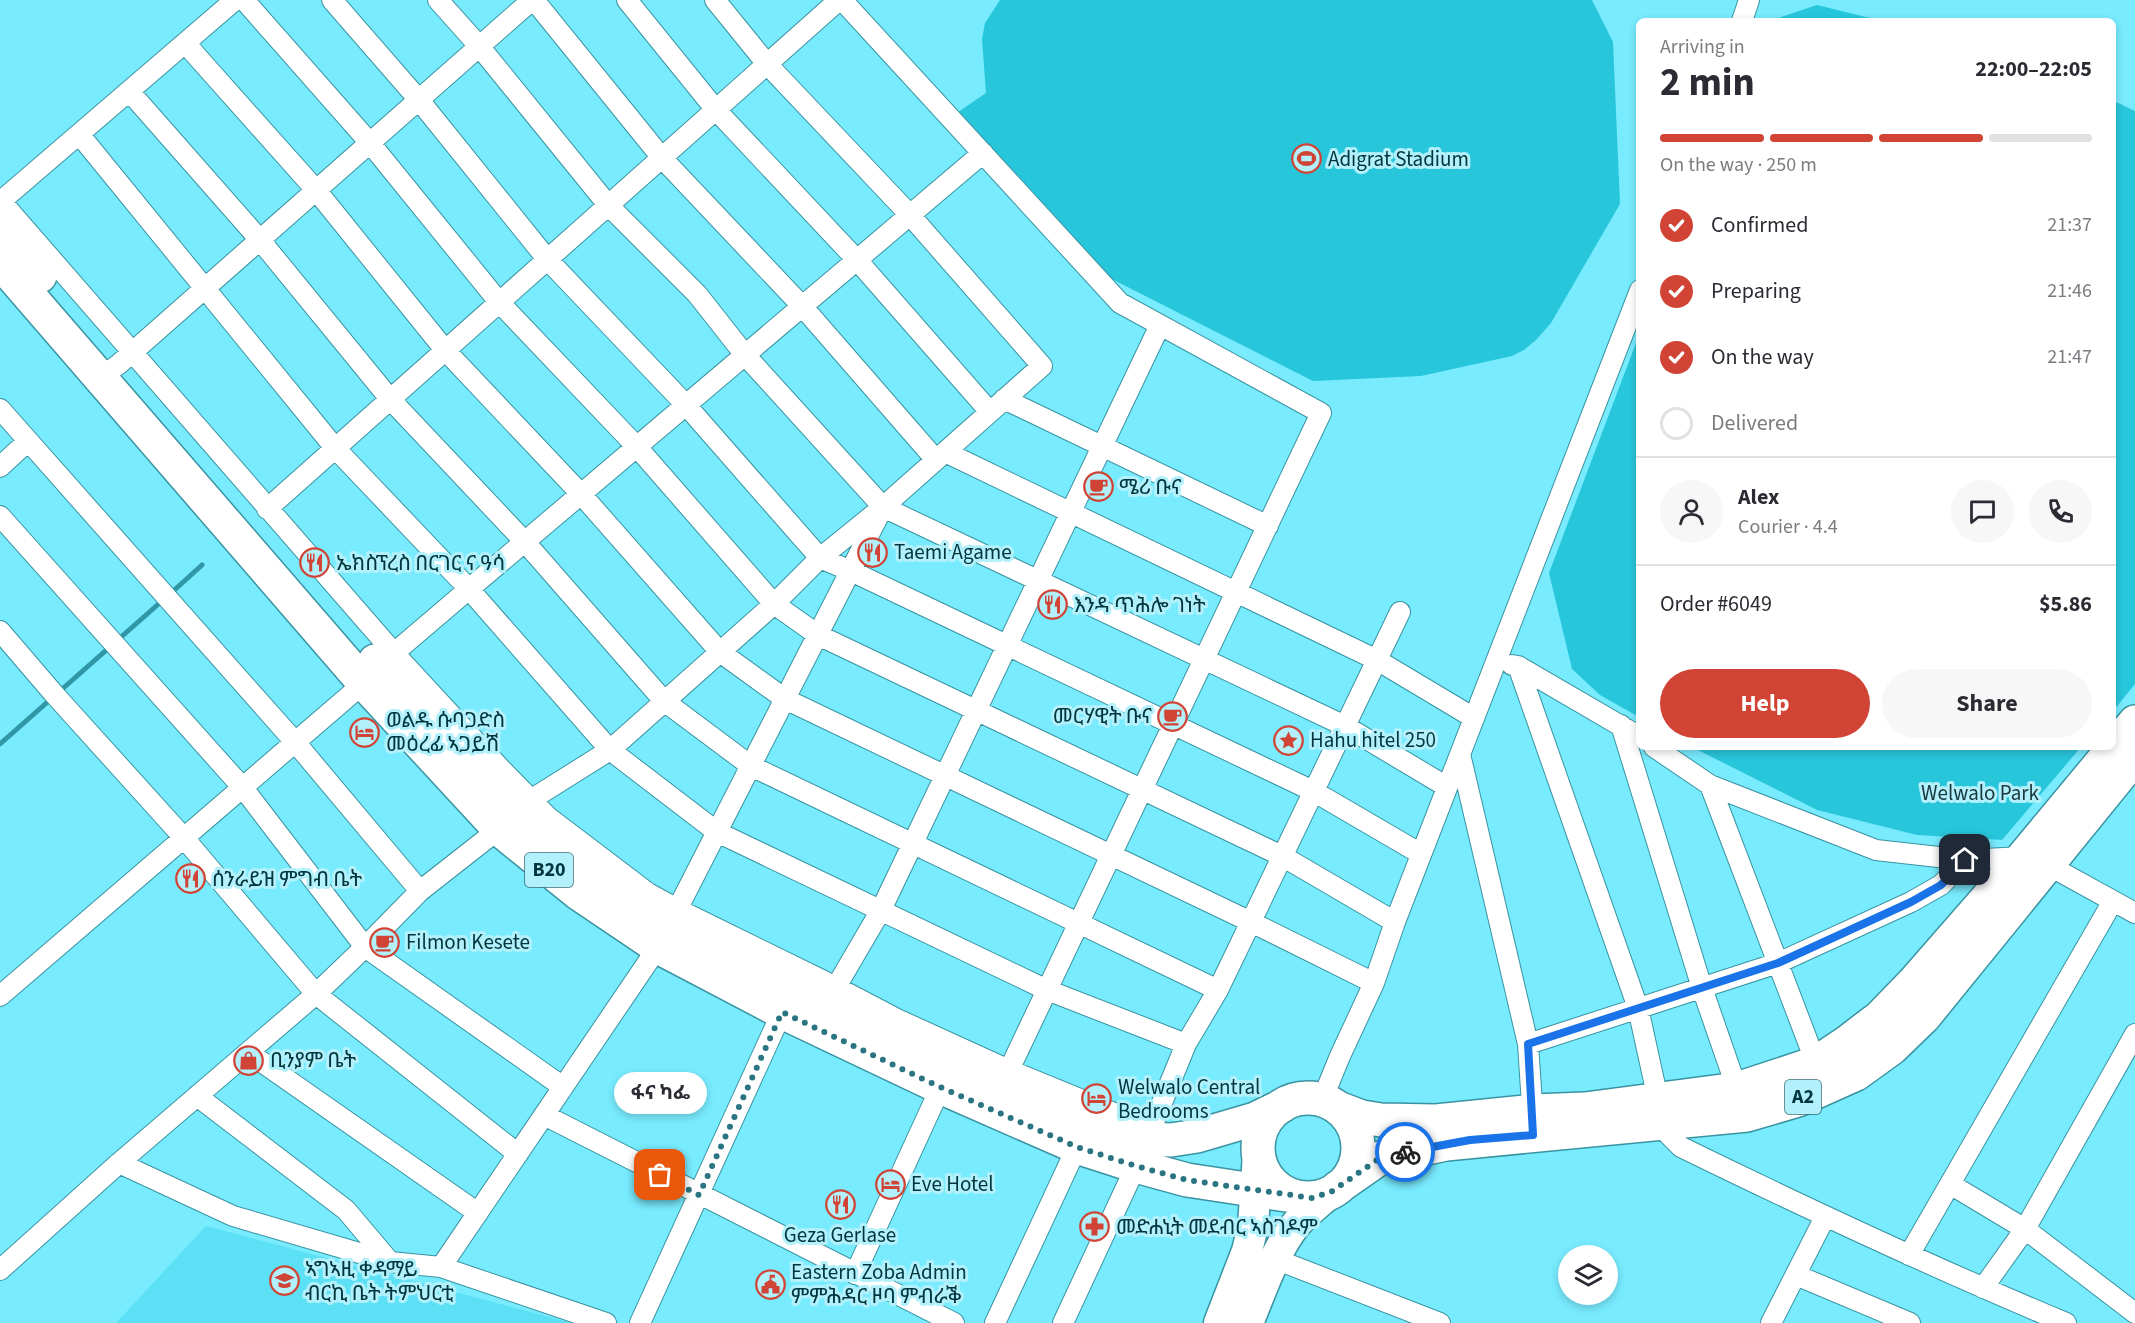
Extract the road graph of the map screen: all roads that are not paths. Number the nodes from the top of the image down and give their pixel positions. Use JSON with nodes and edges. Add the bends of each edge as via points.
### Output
{"nodes":[{"id":1,"x":235,"y":0,"type":"edge"},
{"id":2,"x":244,"y":0,"type":"edge"},
{"id":3,"x":332,"y":0,"type":"edge"},
{"id":4,"x":438,"y":0,"type":"edge"},
{"id":5,"x":533,"y":0,"type":"edge"},
{"id":6,"x":627,"y":0,"type":"edge"},
{"id":7,"x":715,"y":0,"type":"edge"},
{"id":8,"x":841,"y":0,"type":"edge"},
{"id":9,"x":1749,"y":0,"type":"edge"},
{"id":10,"x":1743,"y":18,"type":"edge"},
{"id":11,"x":185,"y":43,"type":"junction"},
{"id":12,"x":479,"y":46,"type":"junction"},
{"id":13,"x":767,"y":64,"type":"junction"},
{"id":14,"x":129,"y":91,"type":"junction"},
{"id":15,"x":419,"y":100,"type":"junction"},
{"id":16,"x":716,"y":110,"type":"junction"},
{"id":17,"x":79,"y":134,"type":"junction"},
{"id":18,"x":370,"y":143,"type":"junction"},
{"id":19,"x":983,"y":153,"type":"junction"},
{"id":20,"x":662,"y":158,"type":"junction"},
{"id":21,"x":315,"y":190,"type":"junction"},
{"id":22,"x":608,"y":205,"type":"junction"},
{"id":23,"x":0,"y":208,"type":"edge"},
{"id":24,"x":910,"y":215,"type":"junction"},
{"id":25,"x":260,"y":240,"type":"junction"},
{"id":26,"x":548,"y":259,"type":"junction"},
{"id":27,"x":857,"y":260,"type":"junction"},
{"id":28,"x":0,"y":262,"type":"edge"},
{"id":29,"x":204,"y":288,"type":"junction"},
{"id":30,"x":1636,"y":300,"type":"edge"},
{"id":31,"x":499,"y":302,"type":"junction"},
{"id":32,"x":802,"y":306,"type":"junction"},
{"id":33,"x":1160,"y":325,"type":"junction"},
{"id":34,"x":445,"y":350,"type":"junction"},
{"id":35,"x":745,"y":355,"type":"junction"},
{"id":36,"x":117,"y":365,"type":"junction"},
{"id":37,"x":390,"y":399,"type":"junction"},
{"id":38,"x":686,"y":405,"type":"junction"},
{"id":39,"x":997,"y":405,"type":"junction"},
{"id":40,"x":0,"y":409,"type":"edge"},
{"id":41,"x":28,"y":441,"type":"junction"},
{"id":42,"x":637,"y":447,"type":"junction"},
{"id":43,"x":1103,"y":447,"type":"junction"},
{"id":44,"x":334,"y":448,"type":"junction"},
{"id":45,"x":941,"y":456,"type":"junction"},
{"id":46,"x":0,"y":466,"type":"edge"},
{"id":47,"x":582,"y":494,"type":"junction"},
{"id":48,"x":883,"y":507,"type":"junction"},
{"id":49,"x":267,"y":509,"type":"junction"},
{"id":50,"x":1071,"y":514,"type":"junction"},
{"id":51,"x":0,"y":516,"type":"edge"},
{"id":52,"x":1268,"y":526,"type":"junction"},
{"id":53,"x":525,"y":542,"type":"junction"},
{"id":54,"x":819,"y":558,"type":"junction"},
{"id":55,"x":851,"y":571,"type":"junction"},
{"id":56,"x":1039,"y":580,"type":"junction"},
{"id":57,"x":469,"y":589,"type":"junction"},
{"id":58,"x":1236,"y":592,"type":"junction"},
{"id":59,"x":774,"y":604,"type":"junction"},
{"id":60,"x":1400,"y":612,"type":"dead end"},
{"id":61,"x":0,"y":631,"type":"edge"},
{"id":62,"x":818,"y":635,"type":"junction"},
{"id":63,"x":1008,"y":646,"type":"junction"},
{"id":64,"x":720,"y":652,"type":"junction"},
{"id":65,"x":1204,"y":659,"type":"junction"},
{"id":66,"x":1377,"y":660,"type":"junction"},
{"id":67,"x":1494,"y":665,"type":"junction"},
{"id":68,"x":1518,"y":666,"type":"junction"},
{"id":69,"x":379,"y":668,"type":"junction"},
{"id":70,"x":785,"y":699,"type":"junction"},
{"id":71,"x":664,"y":701,"type":"junction"},
{"id":72,"x":976,"y":711,"type":"junction"},
{"id":73,"x":1474,"y":718,"type":"junction"},
{"id":74,"x":2135,"y":722,"type":"edge"},
{"id":75,"x":1173,"y":725,"type":"junction"},
{"id":76,"x":1621,"y":725,"type":"junction"},
{"id":77,"x":1345,"y":726,"type":"junction"},
{"id":78,"x":1636,"y":734,"type":"edge"},
{"id":79,"x":295,"y":742,"type":"junction"},
{"id":80,"x":2116,"y":748,"type":"edge"},
{"id":81,"x":610,"y":750,"type":"junction"},
{"id":82,"x":1658,"y":750,"type":"edge"},
{"id":83,"x":2115,"y":750,"type":"edge"},
{"id":84,"x":1460,"y":754,"type":"junction"},
{"id":85,"x":2135,"y":757,"type":"edge"},
{"id":86,"x":751,"y":766,"type":"junction"},
{"id":87,"x":945,"y":776,"type":"junction"},
{"id":88,"x":1710,"y":785,"type":"junction"},
{"id":89,"x":1447,"y":787,"type":"junction"},
{"id":90,"x":243,"y":788,"type":"junction"},
{"id":91,"x":1142,"y":790,"type":"junction"},
{"id":92,"x":1313,"y":791,"type":"junction"},
{"id":93,"x":516,"y":814,"type":"junction"},
{"id":94,"x":717,"y":832,"type":"junction"},
{"id":95,"x":184,"y":838,"type":"junction"},
{"id":96,"x":913,"y":844,"type":"junction"},
{"id":97,"x":1421,"y":854,"type":"junction"},
{"id":98,"x":1111,"y":855,"type":"junction"},
{"id":99,"x":1282,"y":856,"type":"junction"},
{"id":100,"x":1965,"y":860,"type":"junction"},
{"id":101,"x":2035,"y":861,"type":"junction"},
{"id":102,"x":420,"y":891,"type":"junction"},
{"id":103,"x":2113,"y":901,"type":"junction"},
{"id":104,"x":881,"y":910,"type":"junction"},
{"id":105,"x":2135,"y":913,"type":"edge"},
{"id":106,"x":1251,"y":922,"type":"junction"},
{"id":107,"x":1395,"y":922,"type":"junction"},
{"id":108,"x":1078,"y":923,"type":"junction"},
{"id":109,"x":668,"y":928,"type":"junction"},
{"id":110,"x":365,"y":947,"type":"junction"},
{"id":111,"x":1778,"y":963,"type":"junction"},
{"id":112,"x":1374,"y":983,"type":"junction"},
{"id":113,"x":836,"y":987,"type":"junction"},
{"id":114,"x":1702,"y":988,"type":"junction"},
{"id":115,"x":1047,"y":990,"type":"junction"},
{"id":116,"x":1218,"y":990,"type":"junction"},
{"id":117,"x":316,"y":994,"type":"junction"},
{"id":118,"x":0,"y":996,"type":"edge"},
{"id":119,"x":1638,"y":1008,"type":"junction"},
{"id":120,"x":782,"y":1012,"type":"junction"},
{"id":121,"x":2135,"y":1034,"type":"edge"},
{"id":122,"x":1186,"y":1044,"type":"junction"},
{"id":123,"x":1528,"y":1044,"type":"junction"},
{"id":124,"x":249,"y":1053,"type":"junction"},
{"id":125,"x":1816,"y":1063,"type":"junction"},
{"id":126,"x":1009,"y":1070,"type":"junction"},
{"id":127,"x":946,"y":1075,"type":"junction"},
{"id":128,"x":563,"y":1087,"type":"junction"},
{"id":129,"x":1737,"y":1089,"type":"junction"},
{"id":130,"x":197,"y":1096,"type":"junction"},
{"id":131,"x":1330,"y":1104,"type":"junction"},
{"id":132,"x":1281,"y":1106,"type":"junction"},
{"id":133,"x":1661,"y":1111,"type":"junction"},
{"id":134,"x":544,"y":1115,"type":"junction"},
{"id":135,"x":1533,"y":1123,"type":"junction"},
{"id":136,"x":1145,"y":1143,"type":"junction"},
{"id":137,"x":1077,"y":1147,"type":"junction"},
{"id":138,"x":518,"y":1154,"type":"junction"},
{"id":139,"x":1258,"y":1154,"type":"junction"},
{"id":140,"x":119,"y":1163,"type":"junction"},
{"id":141,"x":1950,"y":1184,"type":"junction"},
{"id":142,"x":1255,"y":1190,"type":"junction"},
{"id":143,"x":1334,"y":1190,"type":"junction"},
{"id":144,"x":699,"y":1195,"type":"junction"},
{"id":145,"x":1293,"y":1196,"type":"junction"},
{"id":146,"x":478,"y":1213,"type":"junction"},
{"id":147,"x":1825,"y":1217,"type":"junction"},
{"id":148,"x":2025,"y":1228,"type":"junction"},
{"id":149,"x":1909,"y":1255,"type":"junction"},
{"id":150,"x":1275,"y":1258,"type":"junction"},
{"id":151,"x":390,"y":1262,"type":"junction"},
{"id":152,"x":441,"y":1267,"type":"junction"},
{"id":153,"x":0,"y":1270,"type":"edge"},
{"id":154,"x":855,"y":1274,"type":"junction"},
{"id":155,"x":1796,"y":1275,"type":"junction"},
{"id":156,"x":1983,"y":1288,"type":"junction"},
{"id":157,"x":2135,"y":1313,"type":"edge"},
{"id":158,"x":606,"y":1323,"type":"edge"},
{"id":159,"x":640,"y":1323,"type":"edge"},
{"id":160,"x":954,"y":1323,"type":"edge"},
{"id":161,"x":995,"y":1323,"type":"edge"},
{"id":162,"x":1063,"y":1323,"type":"edge"},
{"id":163,"x":1219,"y":1323,"type":"edge"},
{"id":164,"x":1248,"y":1323,"type":"edge"},
{"id":165,"x":1440,"y":1323,"type":"edge"},
{"id":166,"x":1772,"y":1323,"type":"edge"},
{"id":167,"x":1910,"y":1323,"type":"edge"},
{"id":168,"x":2066,"y":1323,"type":"edge"}],
"edges":[{"from":1,"to":11,"type":"street"},
{"from":2,"to":18,"type":"street"},
{"from":3,"to":15,"type":"street"},
{"from":4,"to":12,"type":"street"},
{"from":5,"to":12,"type":"street"},
{"from":5,"to":20,"type":"street"},
{"from":6,"to":16,"type":"street"},
{"from":7,"to":13,"type":"street"},
{"from":8,"to":13,"type":"street"},
{"from":8,"to":19,"type":"street"},
{"from":9,"to":10,"type":"street"},
{"from":11,"to":14,"type":"street"},
{"from":11,"to":21,"type":"street"},
{"from":12,"to":15,"type":"street"},
{"from":12,"to":22,"type":"street"},
{"from":13,"to":16,"type":"street"},
{"from":13,"to":24,"type":"street"},
{"from":14,"to":17,"type":"street"},
{"from":14,"to":25,"type":"street"},
{"from":15,"to":18,"type":"street"},
{"from":15,"to":26,"type":"street"},
{"from":16,"to":20,"type":"street"},
{"from":16,"to":27,"type":"street"},
{"from":17,"to":23,"type":"street"},
{"from":17,"to":29,"type":"street"},
{"from":18,"to":21,"type":"street"},
{"from":18,"to":31,"type":"street"},
{"from":19,"to":24,"type":"street"},
{"from":19,"to":33,"type":"street","via":[[1120,303]]},
{"from":20,"to":22,"type":"street"},
{"from":20,"to":32,"type":"street"},
{"from":21,"to":25,"type":"street"},
{"from":21,"to":34,"type":"street"},
{"from":22,"to":26,"type":"street"},
{"from":22,"to":35,"type":"street","via":[[697,294]]},
{"from":23,"to":36,"type":"highway","number":"B20"},
{"from":24,"to":27,"type":"street"},
{"from":24,"to":39,"type":"street","via":[[1042,366]]},
{"from":25,"to":29,"type":"street"},
{"from":25,"to":37,"type":"street"},
{"from":26,"to":31,"type":"street"},
{"from":26,"to":38,"type":"street"},
{"from":27,"to":32,"type":"street"},
{"from":27,"to":39,"type":"street"},
{"from":28,"to":36,"type":"highway","number":"B20"},
{"from":29,"to":36,"type":"street"},
{"from":29,"to":44,"type":"street"},
{"from":30,"to":67,"type":"street"},
{"from":31,"to":34,"type":"street"},
{"from":31,"to":42,"type":"street"},
{"from":32,"to":35,"type":"street"},
{"from":32,"to":45,"type":"street"},
{"from":33,"to":43,"type":"street"},
{"from":33,"to":52,"type":"street","via":[[1321,413]]},
{"from":34,"to":37,"type":"street"},
{"from":34,"to":47,"type":"street"},
{"from":35,"to":38,"type":"street"},
{"from":35,"to":48,"type":"street"},
{"from":36,"to":49,"type":"street"},
{"from":36,"to":69,"type":"highway","number":"B20","via":[[336,634]]},
{"from":37,"to":44,"type":"street"},
{"from":37,"to":53,"type":"street"},
{"from":38,"to":42,"type":"street"},
{"from":38,"to":54,"type":"street"},
{"from":39,"to":43,"type":"street"},
{"from":39,"to":45,"type":"street"},
{"from":40,"to":41,"type":"street"},
{"from":41,"to":46,"type":"street"},
{"from":41,"to":79,"type":"street"},
{"from":42,"to":47,"type":"street"},
{"from":42,"to":59,"type":"street"},
{"from":43,"to":50,"type":"street"},
{"from":43,"to":52,"type":"street"},
{"from":44,"to":49,"type":"street"},
{"from":44,"to":57,"type":"street"},
{"from":45,"to":48,"type":"street"},
{"from":45,"to":50,"type":"street"},
{"from":47,"to":53,"type":"street"},
{"from":47,"to":64,"type":"street"},
{"from":48,"to":54,"type":"street"},
{"from":48,"to":55,"type":"street"},
{"from":48,"to":56,"type":"street"},
{"from":49,"to":69,"type":"street"},
{"from":50,"to":56,"type":"street"},
{"from":50,"to":58,"type":"street"},
{"from":51,"to":90,"type":"street"},
{"from":52,"to":58,"type":"street"},
{"from":53,"to":57,"type":"street"},
{"from":53,"to":71,"type":"street"},
{"from":54,"to":55,"type":"street"},
{"from":54,"to":59,"type":"street"},
{"from":55,"to":62,"type":"street"},
{"from":55,"to":63,"type":"street"},
{"from":56,"to":63,"type":"street"},
{"from":56,"to":65,"type":"street"},
{"from":57,"to":69,"type":"street"},
{"from":57,"to":81,"type":"street"},
{"from":58,"to":65,"type":"street"},
{"from":58,"to":66,"type":"street"},
{"from":59,"to":62,"type":"street"},
{"from":59,"to":64,"type":"street"},
{"from":60,"to":66,"type":"street"},
{"from":61,"to":95,"type":"street"},
{"from":62,"to":70,"type":"street"},
{"from":62,"to":72,"type":"street"},
{"from":63,"to":72,"type":"street"},
{"from":63,"to":75,"type":"street"},
{"from":64,"to":70,"type":"street"},
{"from":64,"to":71,"type":"street"},
{"from":65,"to":75,"type":"street"},
{"from":65,"to":77,"type":"street"},
{"from":66,"to":73,"type":"street"},
{"from":66,"to":77,"type":"street"},
{"from":67,"to":68,"type":"street"},
{"from":67,"to":73,"type":"street"},
{"from":68,"to":76,"type":"street"},
{"from":68,"to":119,"type":"street"},
{"from":69,"to":79,"type":"street"},
{"from":69,"to":93,"type":"highway","number":"B20"},
{"from":69,"to":93,"type":"street","via":[[501,769]]},
{"from":70,"to":86,"type":"street"},
{"from":70,"to":87,"type":"street"},
{"from":71,"to":81,"type":"street"},
{"from":71,"to":86,"type":"street"},
{"from":72,"to":87,"type":"street"},
{"from":72,"to":91,"type":"street"},
{"from":73,"to":84,"type":"street"},
{"from":74,"to":80,"type":"highway","number":"A2"},
{"from":75,"to":91,"type":"street"},
{"from":75,"to":92,"type":"street"},
{"from":76,"to":78,"type":"street"},
{"from":76,"to":114,"type":"street"},
{"from":77,"to":89,"type":"street"},
{"from":77,"to":92,"type":"street"},
{"from":79,"to":90,"type":"street"},
{"from":79,"to":102,"type":"street"},
{"from":81,"to":93,"type":"street"},
{"from":81,"to":94,"type":"street"},
{"from":82,"to":88,"type":"street"},
{"from":83,"to":101,"type":"highway","number":"A2"},
{"from":84,"to":89,"type":"street"},
{"from":84,"to":123,"type":"street"},
{"from":85,"to":101,"type":"highway","number":"A2"},
{"from":86,"to":94,"type":"street"},
{"from":86,"to":96,"type":"street"},
{"from":87,"to":96,"type":"street"},
{"from":87,"to":98,"type":"street"},
{"from":88,"to":100,"type":"street","via":[[1876,850]]},
{"from":88,"to":111,"type":"street"},
{"from":89,"to":97,"type":"street"},
{"from":90,"to":95,"type":"street"},
{"from":90,"to":110,"type":"street"},
{"from":91,"to":98,"type":"street"},
{"from":91,"to":99,"type":"street"},
{"from":92,"to":97,"type":"street"},
{"from":92,"to":99,"type":"street"},
{"from":93,"to":102,"type":"street"},
{"from":93,"to":109,"type":"highway","number":"B20","via":[[578,893]]},
{"from":93,"to":109,"type":"street","via":[[548,817],[648,894]]},
{"from":94,"to":104,"type":"street"},
{"from":94,"to":109,"type":"street"},
{"from":95,"to":117,"type":"street"},
{"from":95,"to":118,"type":"street"},
{"from":96,"to":104,"type":"street"},
{"from":96,"to":108,"type":"street"},
{"from":97,"to":107,"type":"street"},
{"from":98,"to":106,"type":"street"},
{"from":98,"to":108,"type":"street"},
{"from":99,"to":106,"type":"street"},
{"from":99,"to":107,"type":"street"},
{"from":100,"to":101,"type":"street"},
{"from":100,"to":111,"type":"street","via":[[1941,885],[1911,902]]},
{"from":101,"to":103,"type":"street"},
{"from":101,"to":125,"type":"highway","number":"A2","via":[[1880,1017]]},
{"from":101,"to":133,"type":"highway","number":"A2","via":[[1924,1017],[1892,1048],[1856,1074],[1798,1100],[1747,1115]]},
{"from":102,"to":110,"type":"street"},
{"from":103,"to":105,"type":"street"},
{"from":103,"to":141,"type":"street"},
{"from":104,"to":113,"type":"street"},
{"from":104,"to":115,"type":"street"},
{"from":106,"to":112,"type":"street"},
{"from":106,"to":116,"type":"street"},
{"from":107,"to":112,"type":"street"},
{"from":108,"to":115,"type":"street"},
{"from":108,"to":116,"type":"street"},
{"from":109,"to":113,"type":"street"},
{"from":109,"to":120,"type":"highway","number":"B20"},
{"from":109,"to":127,"type":"highway","number":"B20"},
{"from":109,"to":128,"type":"street"},
{"from":110,"to":117,"type":"street"},
{"from":110,"to":128,"type":"street"},
{"from":111,"to":114,"type":"street"},
{"from":111,"to":125,"type":"street"},
{"from":112,"to":131,"type":"street","via":[[1340,1056]]},
{"from":113,"to":126,"type":"street"},
{"from":114,"to":119,"type":"street"},
{"from":114,"to":129,"type":"street"},
{"from":115,"to":122,"type":"street"},
{"from":115,"to":126,"type":"street"},
{"from":116,"to":122,"type":"street"},
{"from":117,"to":124,"type":"street"},
{"from":117,"to":138,"type":"street"},
{"from":119,"to":123,"type":"street"},
{"from":119,"to":133,"type":"street"},
{"from":120,"to":127,"type":"highway","number":"B20"},
{"from":120,"to":144,"type":"street"},
{"from":121,"to":148,"type":"street"},
{"from":122,"to":136,"type":"street"},
{"from":123,"to":135,"type":"street"},
{"from":124,"to":130,"type":"street"},
{"from":124,"to":146,"type":"street"},
{"from":125,"to":129,"type":"highway","number":"A2"},
{"from":126,"to":136,"type":"street","via":[[1131,1119]]},
{"from":127,"to":136,"type":"highway","number":"B20"},
{"from":127,"to":137,"type":"highway","number":"B20"},
{"from":127,"to":154,"type":"street"},
{"from":128,"to":134,"type":"street"},
{"from":129,"to":133,"type":"highway","number":"A2"},
{"from":130,"to":140,"type":"street"},
{"from":130,"to":151,"type":"street","via":[[346,1210]]},
{"from":131,"to":132,"type":"highway","number":"A2","via":[[1301,1099]]},
{"from":131,"to":135,"type":"highway","number":"A2","via":[[1362,1117],[1387,1120]]},
{"from":131,"to":143,"type":"highway","number":"A2","via":[[1351,1123],[1357,1147],[1354,1167]]},
{"from":132,"to":136,"type":"highway","number":"B20","via":[[1255,1119],[1205,1134]]},
{"from":132,"to":139,"type":"highway","via":[[1263,1125]]},
{"from":133,"to":135,"type":"highway","number":"A2"},
{"from":133,"to":147,"type":"street","via":[[1669,1135],[1681,1147]]},
{"from":134,"to":138,"type":"street"},
{"from":134,"to":144,"type":"street"},
{"from":135,"to":143,"type":"highway","number":"A2","via":[[1462,1142],[1396,1153],[1370,1163]]},
{"from":136,"to":137,"type":"highway","number":"B20"},
{"from":136,"to":142,"type":"highway","number":"B20","via":[[1187,1180]]},
{"from":136,"to":162,"type":"street"},
{"from":137,"to":161,"type":"street"},
{"from":138,"to":146,"type":"street"},
{"from":139,"to":142,"type":"main road"},
{"from":139,"to":145,"type":"highway","via":[[1269,1180]]},
{"from":140,"to":151,"type":"street","via":[[233,1216]]},
{"from":140,"to":153,"type":"street"},
{"from":141,"to":148,"type":"street"},
{"from":141,"to":149,"type":"street"},
{"from":142,"to":145,"type":"highway","number":"B20"},
{"from":142,"to":163,"type":"main road","via":[[1247,1251]]},
{"from":143,"to":145,"type":"highway","number":"A2","via":[[1312,1198]]},
{"from":143,"to":150,"type":"main road","number":"A2","via":[[1297,1224]]},
{"from":144,"to":154,"type":"street"},
{"from":144,"to":159,"type":"street"},
{"from":146,"to":152,"type":"street"},
{"from":147,"to":149,"type":"street"},
{"from":147,"to":155,"type":"street"},
{"from":148,"to":156,"type":"street"},
{"from":148,"to":157,"type":"street"},
{"from":149,"to":156,"type":"street"},
{"from":150,"to":164,"type":"main road","number":"A2"},
{"from":150,"to":165,"type":"street"},
{"from":151,"to":152,"type":"street"},
{"from":152,"to":158,"type":"street"},
{"from":154,"to":160,"type":"street"},
{"from":155,"to":166,"type":"street"},
{"from":155,"to":167,"type":"street"},
{"from":156,"to":168,"type":"street"}]}
